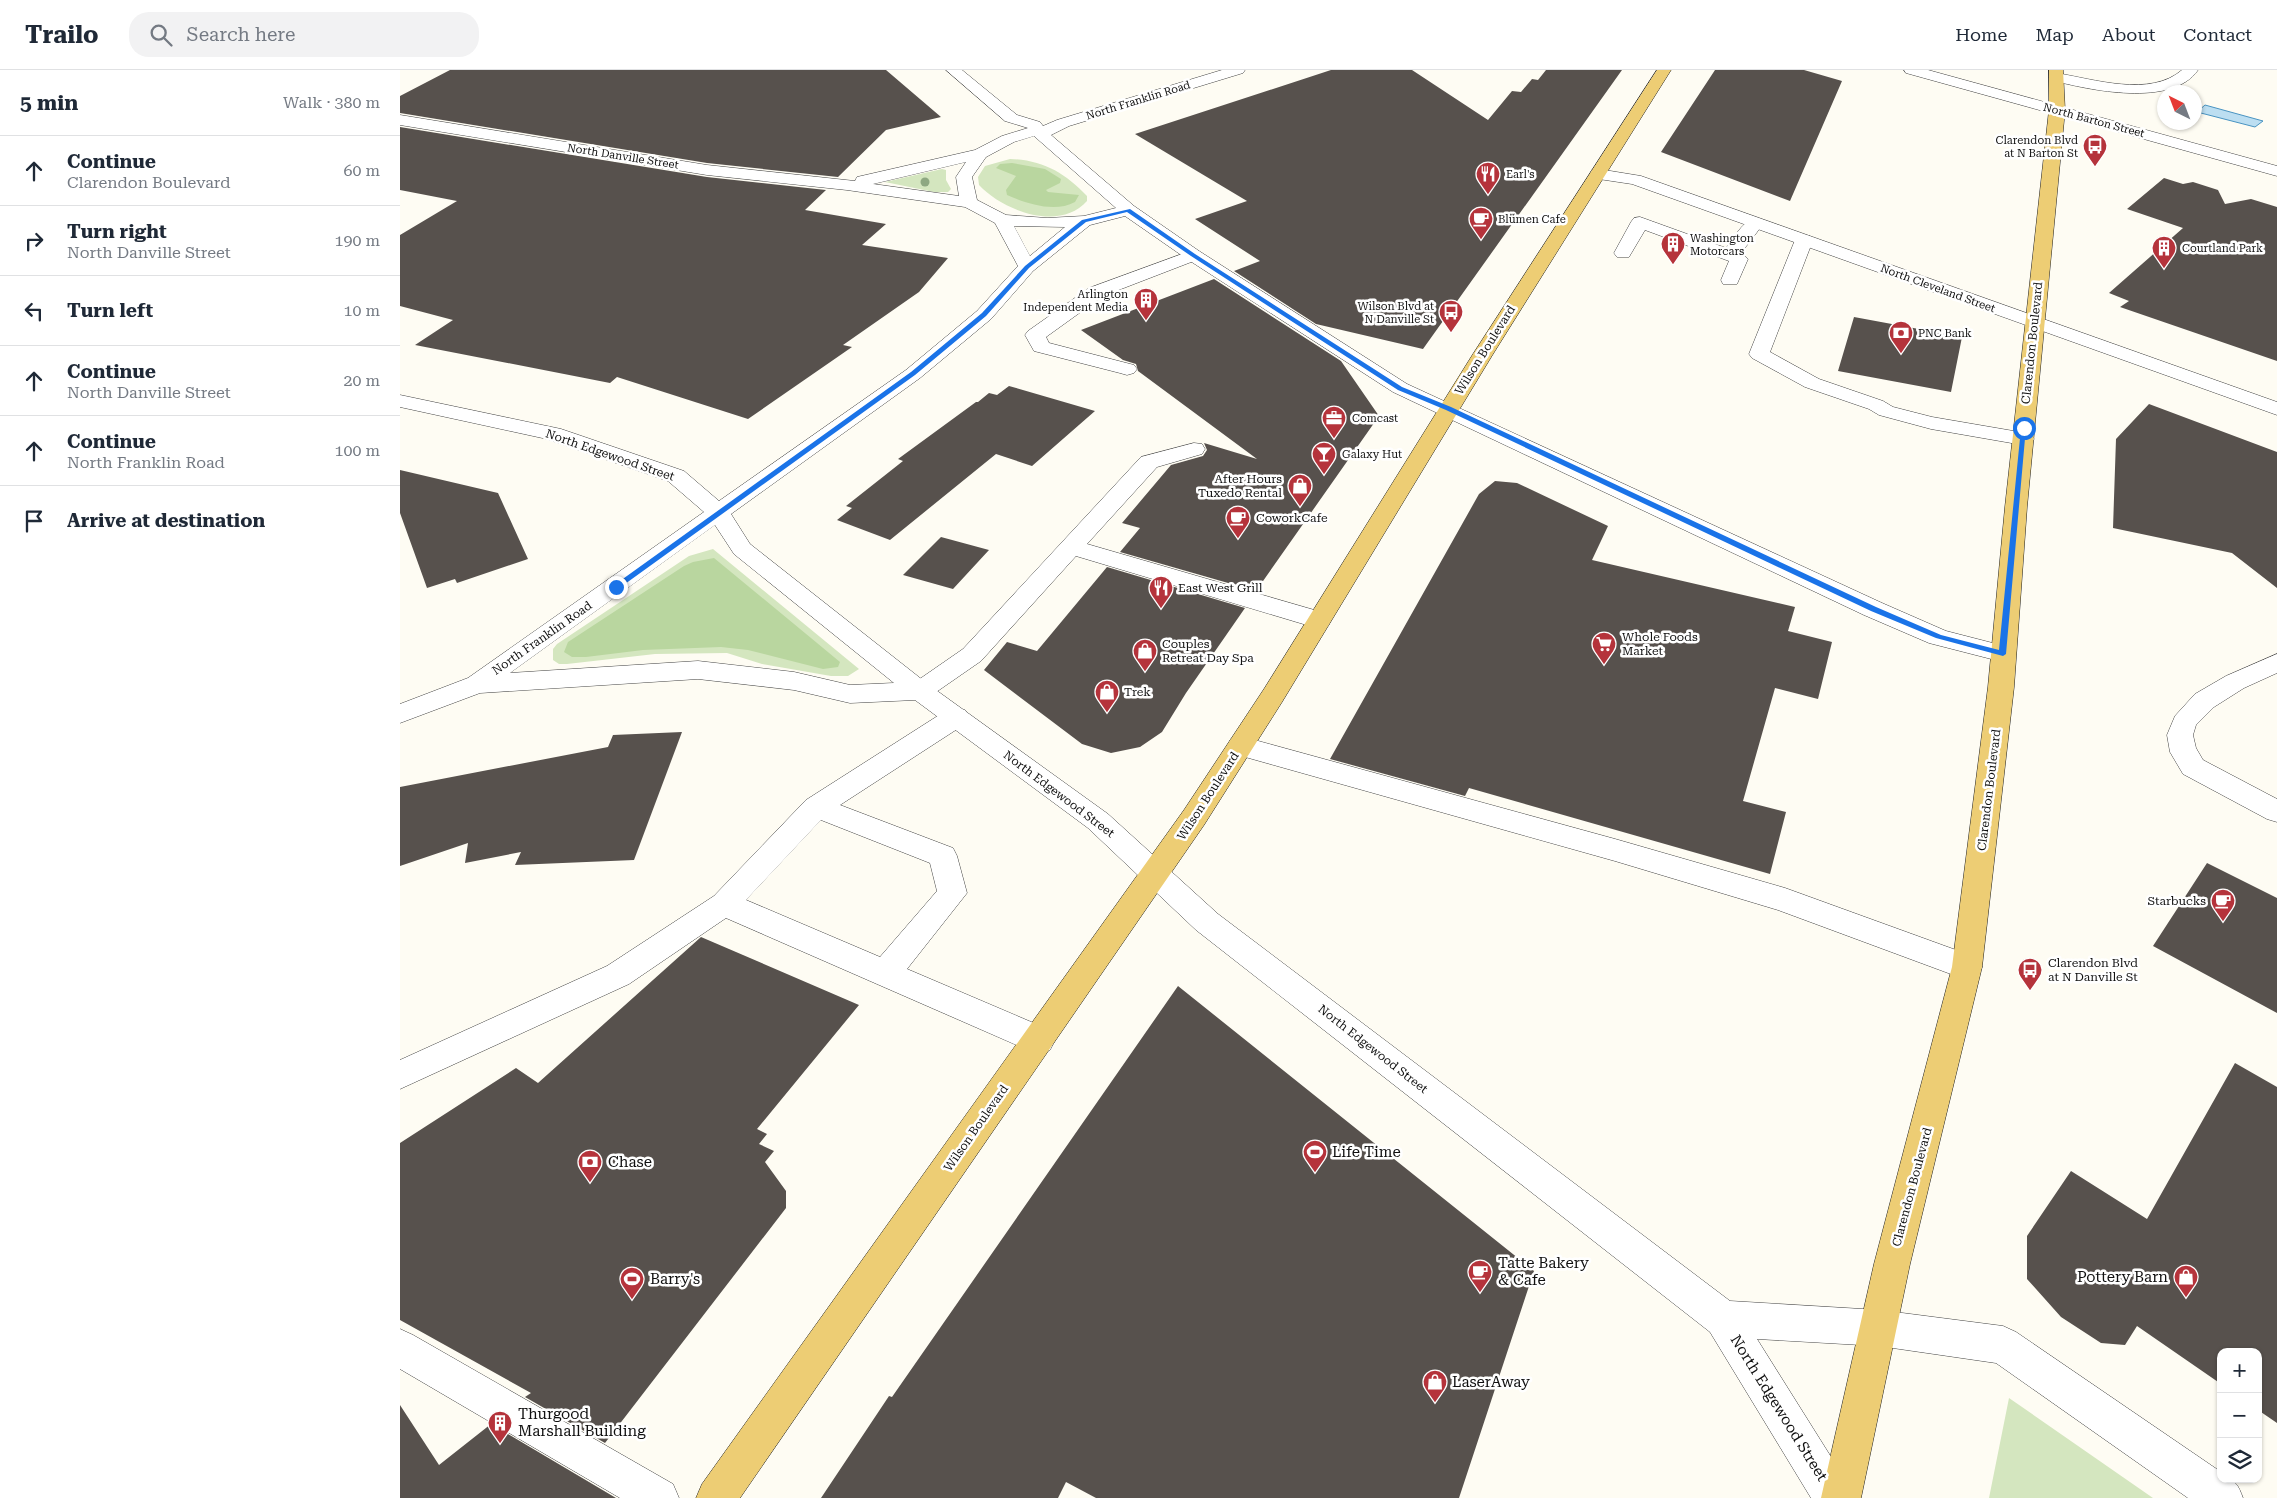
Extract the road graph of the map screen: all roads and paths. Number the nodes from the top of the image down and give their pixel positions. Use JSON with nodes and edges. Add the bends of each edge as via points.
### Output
{"nodes":[{"id":1,"x":953,"y":70,"type":"edge"},
{"id":2,"x":1238,"y":70,"type":"edge"},
{"id":3,"x":1664,"y":70,"type":"edge"},
{"id":4,"x":1911,"y":70,"type":"edge"},
{"id":5,"x":2191,"y":70,"type":"edge"},
{"id":6,"x":2056,"y":74,"type":"edge"},
{"id":7,"x":2057,"y":110,"type":"junction"},
{"id":8,"x":1011,"y":118,"type":"junction"},
{"id":9,"x":400,"y":120,"type":"edge"},
{"id":10,"x":1039,"y":132,"type":"junction"},
{"id":11,"x":1008,"y":139,"type":"junction"},
{"id":12,"x":980,"y":154,"type":"junction"},
{"id":13,"x":2277,"y":171,"type":"edge"},
{"id":14,"x":1598,"y":174,"type":"junction"},
{"id":15,"x":847,"y":185,"type":"junction"},
{"id":16,"x":969,"y":203,"type":"junction"},
{"id":17,"x":1128,"y":210,"type":"junction"},
{"id":18,"x":1002,"y":220,"type":"junction"},
{"id":19,"x":1084,"y":221,"type":"junction"},
{"id":20,"x":1755,"y":223,"type":"junction"},
{"id":21,"x":1804,"y":240,"type":"junction"},
{"id":22,"x":1623,"y":253,"type":"dead end"},
{"id":23,"x":1193,"y":255,"type":"junction"},
{"id":24,"x":1730,"y":255,"type":"junction"},
{"id":25,"x":1027,"y":267,"type":"junction"},
{"id":26,"x":1730,"y":280,"type":"dead end"},
{"id":27,"x":2034,"y":321,"type":"junction"},
{"id":28,"x":1127,"y":369,"type":"dead end"},
{"id":29,"x":400,"y":401,"type":"edge"},
{"id":30,"x":1448,"y":409,"type":"junction"},
{"id":31,"x":2277,"y":409,"type":"edge"},
{"id":32,"x":2024,"y":434,"type":"junction"},
{"id":33,"x":1194,"y":449,"type":"dead end"},
{"id":34,"x":719,"y":513,"type":"junction"},
{"id":35,"x":1073,"y":547,"type":"junction"},
{"id":36,"x":1319,"y":620,"type":"junction"},
{"id":37,"x":2003,"y":654,"type":"junction"},
{"id":38,"x":2277,"y":663,"type":"edge"},
{"id":39,"x":477,"y":684,"type":"junction"},
{"id":40,"x":920,"y":691,"type":"junction"},
{"id":41,"x":400,"y":714,"type":"edge"},
{"id":42,"x":956,"y":717,"type":"junction"},
{"id":43,"x":1240,"y":746,"type":"junction"},
{"id":44,"x":816,"y":807,"type":"junction"},
{"id":45,"x":2277,"y":812,"type":"edge"},
{"id":46,"x":1157,"y":873,"type":"junction"},
{"id":47,"x":724,"y":904,"type":"junction"},
{"id":48,"x":1967,"y":967,"type":"junction"},
{"id":49,"x":884,"y":973,"type":"junction"},
{"id":50,"x":1039,"y":1040,"type":"junction"},
{"id":51,"x":400,"y":1075,"type":"edge"},
{"id":52,"x":1723,"y":1318,"type":"junction"},
{"id":53,"x":1879,"y":1328,"type":"junction"},
{"id":54,"x":400,"y":1348,"type":"edge"},
{"id":55,"x":659,"y":1498,"type":"edge"},
{"id":56,"x":716,"y":1498,"type":"edge"},
{"id":57,"x":1834,"y":1498,"type":"edge"},
{"id":58,"x":1841,"y":1498,"type":"edge"},
{"id":59,"x":2223,"y":1498,"type":"edge"}],
"edges":[{"from":1,"to":8,"type":"street"},
{"from":2,"to":10,"type":"street","name":"North Franklin Road"},
{"from":3,"to":14,"type":"main road","name":"Wilson Boulevard"},
{"from":4,"to":7,"type":"street","name":"North Barton Street"},
{"from":5,"to":6,"type":"street","via":[[2184,79],[2163,88],[2126,87]]},
{"from":6,"to":7,"type":"main road","name":"Clarendon Boulevard"},
{"from":7,"to":13,"type":"street","name":"North Barton Street"},
{"from":7,"to":27,"type":"main road","name":"Clarendon Boulevard"},
{"from":8,"to":10,"type":"street","via":[[1034,125]]},
{"from":8,"to":11,"type":"street"},
{"from":9,"to":15,"type":"street","name":"North Danville Street","via":[[707,170]]},
{"from":10,"to":11,"type":"street","name":"North Franklin Road"},
{"from":10,"to":17,"type":"street"},
{"from":11,"to":12,"type":"street","name":"North Franklin Road"},
{"from":12,"to":15,"type":"street","name":"North Danville Street"},
{"from":12,"to":16,"type":"street","via":[[964,176]]},
{"from":14,"to":20,"type":"street","name":"North Cleveland Street","via":[[1635,180]]},
{"from":14,"to":30,"type":"main road","name":"Wilson Boulevard"},
{"from":15,"to":16,"type":"street","name":"North Danville Street"},
{"from":16,"to":18,"type":"street","name":"North Danville Street"},
{"from":17,"to":19,"type":"street"},
{"from":17,"to":23,"type":"street"},
{"from":18,"to":19,"type":"street"},
{"from":18,"to":25,"type":"street"},
{"from":19,"to":25,"type":"street"},
{"from":20,"to":21,"type":"street","name":"North Cleveland Street"},
{"from":20,"to":24,"type":"street"},
{"from":21,"to":27,"type":"street","name":"North Cleveland Street"},
{"from":21,"to":32,"type":"street","via":[[1759,354],[1812,383],[1876,405],[1891,404]]},
{"from":22,"to":24,"type":"street","via":[[1640,222]]},
{"from":23,"to":28,"type":"street","via":[[1096,292],[1035,335],[1041,347]]},
{"from":23,"to":30,"type":"street","via":[[1400,388]]},
{"from":24,"to":26,"type":"street","via":[[1739,259]]},
{"from":25,"to":34,"type":"street","name":"North Franklin Road","via":[[984,314],[913,374]]},
{"from":27,"to":31,"type":"street","name":"North Cleveland Street"},
{"from":27,"to":32,"type":"main road","name":"Clarendon Boulevard"},
{"from":29,"to":34,"type":"street","name":"North Edgewood Street","via":[[553,434],[676,476]]},
{"from":30,"to":36,"type":"main road","name":"Wilson Boulevard"},
{"from":30,"to":37,"type":"street","via":[[1873,609],[1938,637]]},
{"from":32,"to":37,"type":"main road","name":"Clarendon Boulevard"},
{"from":33,"to":35,"type":"street","via":[[1149,462]]},
{"from":34,"to":39,"type":"street","name":"North Franklin Road"},
{"from":34,"to":40,"type":"street","name":"North Edgewood Street","via":[[742,549]]},
{"from":35,"to":36,"type":"street"},
{"from":35,"to":40,"type":"street","via":[[972,655]]},
{"from":36,"to":43,"type":"main road","name":"Wilson Boulevard"},
{"from":37,"to":48,"type":"main road","name":"Clarendon Boulevard"},
{"from":38,"to":45,"type":"street","via":[[2218,690],[2185,719],[2179,736],[2193,767]]},
{"from":39,"to":40,"type":"street","via":[[698,670],[794,681],[850,694]]},
{"from":39,"to":41,"type":"street","name":"North Franklin Road"},
{"from":40,"to":42,"type":"street","name":"North Edgewood Street"},
{"from":42,"to":44,"type":"street"},
{"from":42,"to":46,"type":"street","name":"North Edgewood Street","via":[[1098,821]]},
{"from":43,"to":46,"type":"main road","name":"Wilson Boulevard"},
{"from":43,"to":48,"type":"street","via":[[1785,900]]},
{"from":44,"to":47,"type":"street"},
{"from":44,"to":49,"type":"street","via":[[943,856],[952,893]]},
{"from":46,"to":50,"type":"main road","name":"Wilson Boulevard"},
{"from":46,"to":52,"type":"street","name":"North Edgewood Street","via":[[1207,922]]},
{"from":47,"to":49,"type":"street"},
{"from":47,"to":51,"type":"street","via":[[618,975]]},
{"from":48,"to":53,"type":"main road","name":"Clarendon Boulevard","via":[[1892,1264]]},
{"from":49,"to":50,"type":"street"},
{"from":50,"to":56,"type":"main road","name":"Wilson Boulevard"},
{"from":52,"to":53,"type":"street","name":"North Edgewood Street"},
{"from":52,"to":57,"type":"street","name":"North Edgewood Street"},
{"from":53,"to":58,"type":"main road","name":"Clarendon Boulevard"},
{"from":53,"to":59,"type":"street","name":"North Edgewood Street","via":[[2002,1345]]},
{"from":54,"to":55,"type":"street"}]}
